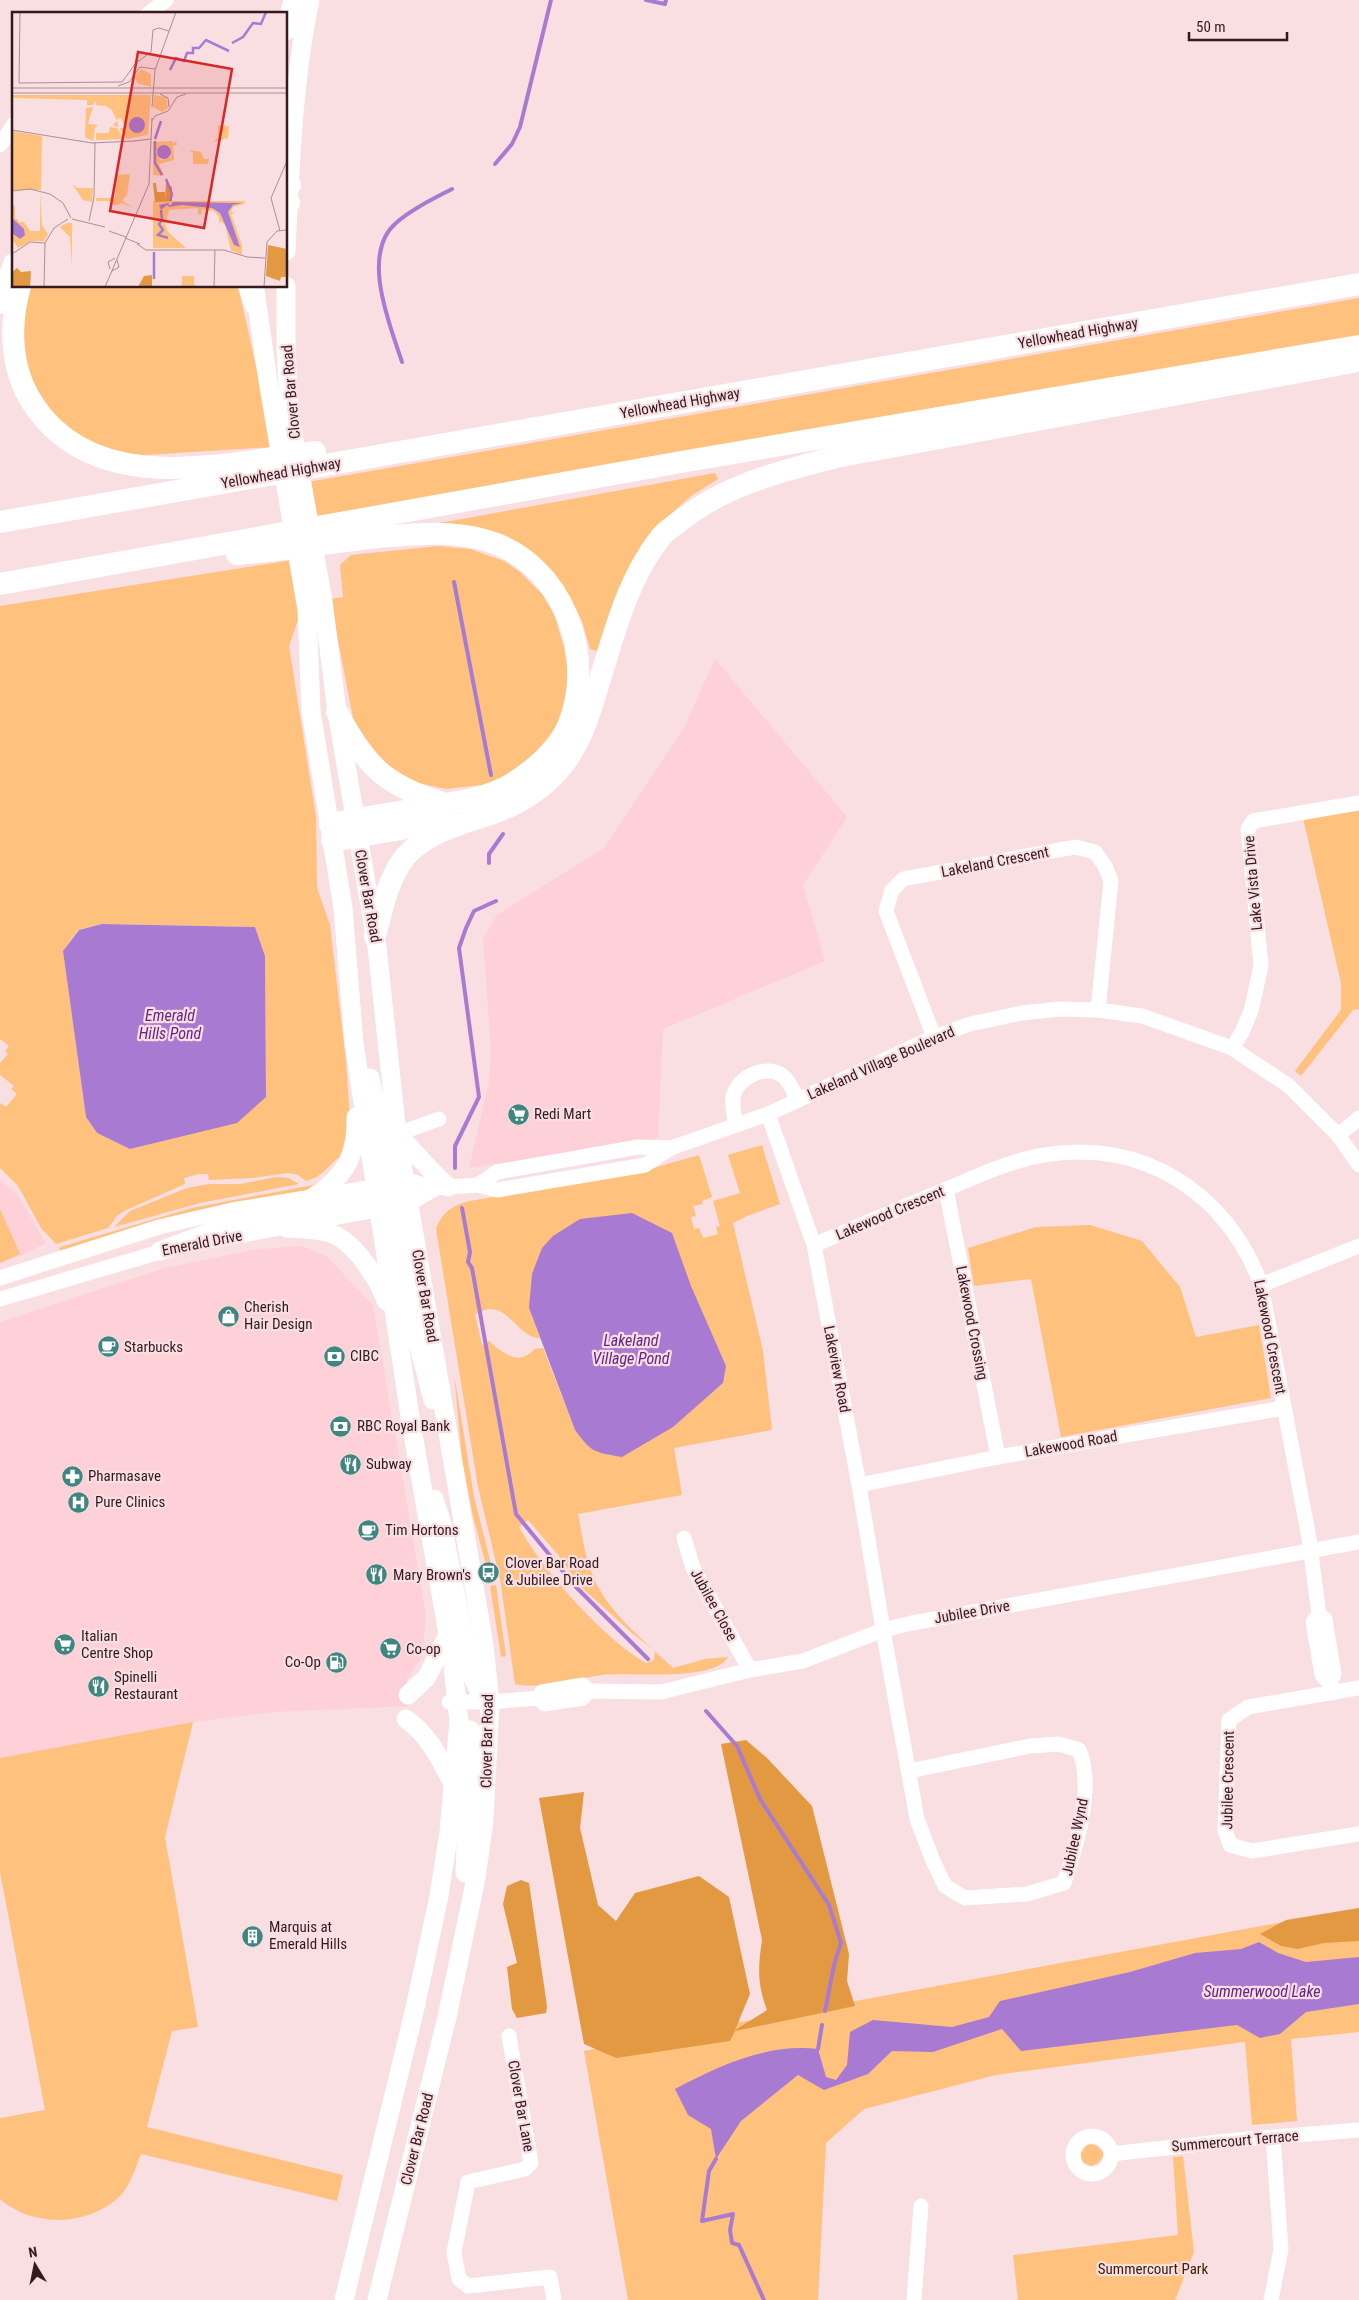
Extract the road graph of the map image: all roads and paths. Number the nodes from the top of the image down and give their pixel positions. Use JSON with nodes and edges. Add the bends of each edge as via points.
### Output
{"nodes":[{"id":1,"x":166,"y":0,"type":"edge"},
{"id":2,"x":293,"y":0,"type":"edge"},
{"id":3,"x":310,"y":0,"type":"edge"},
{"id":4,"x":151,"y":12,"type":"edge"},
{"id":5,"x":288,"y":21,"type":"edge"},
{"id":6,"x":12,"y":127,"type":"edge"},
{"id":7,"x":0,"y":145,"type":"edge"},
{"id":8,"x":288,"y":194,"type":"edge"},
{"id":9,"x":12,"y":270,"type":"edge"},
{"id":10,"x":1359,"y":284,"type":"edge"},
{"id":11,"x":19,"y":288,"type":"edge"},
{"id":12,"x":286,"y":288,"type":"edge"},
{"id":13,"x":253,"y":292,"type":"edge"},
{"id":14,"x":0,"y":303,"type":"edge"},
{"id":15,"x":1359,"y":346,"type":"edge"},
{"id":16,"x":1359,"y":361,"type":"edge"},
{"id":17,"x":253,"y":469,"type":"junction"},
{"id":18,"x":0,"y":522,"type":"edge"},
{"id":19,"x":339,"y":532,"type":"junction"},
{"id":20,"x":0,"y":584,"type":"edge"},
{"id":21,"x":337,"y":712,"type":"junction"},
{"id":22,"x":1359,"y":803,"type":"edge"},
{"id":23,"x":446,"y":804,"type":"junction"},
{"id":24,"x":485,"y":815,"type":"junction"},
{"id":25,"x":357,"y":828,"type":"junction"},
{"id":26,"x":331,"y":832,"type":"junction"},
{"id":27,"x":376,"y":936,"type":"junction"},
{"id":28,"x":1098,"y":1010,"type":"junction"},
{"id":29,"x":934,"y":1037,"type":"junction"},
{"id":30,"x":354,"y":1043,"type":"junction"},
{"id":31,"x":1232,"y":1048,"type":"junction"},
{"id":32,"x":798,"y":1100,"type":"junction"},
{"id":33,"x":768,"y":1114,"type":"junction"},
{"id":34,"x":1359,"y":1118,"type":"edge"},
{"id":35,"x":439,"y":1119,"type":"dead end"},
{"id":36,"x":735,"y":1126,"type":"junction"},
{"id":37,"x":396,"y":1134,"type":"junction"},
{"id":38,"x":1338,"y":1135,"type":"junction"},
{"id":39,"x":670,"y":1148,"type":"junction"},
{"id":40,"x":565,"y":1161,"type":"junction"},
{"id":41,"x":1359,"y":1165,"type":"edge"},
{"id":42,"x":570,"y":1178,"type":"junction"},
{"id":43,"x":478,"y":1185,"type":"junction"},
{"id":44,"x":442,"y":1188,"type":"junction"},
{"id":45,"x":946,"y":1189,"type":"junction"},
{"id":46,"x":390,"y":1195,"type":"junction"},
{"id":47,"x":312,"y":1198,"type":"junction"},
{"id":48,"x":287,"y":1228,"type":"junction"},
{"id":49,"x":814,"y":1245,"type":"junction"},
{"id":50,"x":1359,"y":1246,"type":"edge"},
{"id":51,"x":160,"y":1251,"type":"junction"},
{"id":52,"x":0,"y":1278,"type":"edge"},
{"id":53,"x":1261,"y":1284,"type":"junction"},
{"id":54,"x":0,"y":1299,"type":"edge"},
{"id":55,"x":397,"y":1327,"type":"junction"},
{"id":56,"x":1284,"y":1408,"type":"junction"},
{"id":57,"x":412,"y":1423,"type":"junction"},
{"id":58,"x":998,"y":1457,"type":"junction"},
{"id":59,"x":859,"y":1484,"type":"junction"},
{"id":60,"x":684,"y":1538,"type":"dead end"},
{"id":61,"x":1359,"y":1542,"type":"edge"},
{"id":62,"x":1311,"y":1550,"type":"junction"},
{"id":63,"x":883,"y":1630,"type":"junction"},
{"id":64,"x":448,"y":1635,"type":"junction"},
{"id":65,"x":750,"y":1670,"type":"junction"},
{"id":66,"x":1331,"y":1688,"type":"junction"},
{"id":67,"x":1359,"y":1688,"type":"edge"},
{"id":68,"x":408,"y":1695,"type":"dead end"},
{"id":69,"x":453,"y":1702,"type":"junction"},
{"id":70,"x":490,"y":1702,"type":"junction"},
{"id":71,"x":406,"y":1720,"type":"dead end"},
{"id":72,"x":909,"y":1771,"type":"junction"},
{"id":73,"x":454,"y":1785,"type":"junction"},
{"id":74,"x":1359,"y":1834,"type":"edge"},
{"id":75,"x":464,"y":1930,"type":"junction"},
{"id":76,"x":509,"y":2036,"type":"dead end"},
{"id":77,"x":1359,"y":2130,"type":"edge"},
{"id":78,"x":1273,"y":2137,"type":"junction"},
{"id":79,"x":1111,"y":2154,"type":"dead end"},
{"id":80,"x":921,"y":2206,"type":"dead end"},
{"id":81,"x":344,"y":2300,"type":"edge"},
{"id":82,"x":377,"y":2300,"type":"edge"},
{"id":83,"x":554,"y":2300,"type":"edge"},
{"id":84,"x":914,"y":2300,"type":"edge"},
{"id":85,"x":1270,"y":2300,"type":"edge"}],
"edges":[{"from":1,"to":4,"type":"street"},
{"from":2,"to":5,"type":"main road"},
{"from":3,"to":8,"type":"main road","via":[[302,46]]},
{"from":6,"to":7,"type":"street"},
{"from":9,"to":14,"type":"highway"},
{"from":10,"to":17,"type":"highway","name":"Yellowhead Highway","via":[[557,424]]},
{"from":11,"to":17,"type":"highway","via":[[12,329],[14,356],[27,394],[39,413],[66,439],[85,451],[131,466]]},
{"from":12,"to":21,"type":"main road","name":"Clover Bar Road","via":[[290,417],[323,601]]},
{"from":13,"to":26,"type":"main road","name":"Clover Bar Road","via":[[307,610],[311,711]]},
{"from":15,"to":19,"type":"highway"},
{"from":16,"to":24,"type":"highway","via":[[836,457],[780,472],[709,500],[661,537],[630,590],[588,718],[574,749],[557,772],[535,792],[502,810]]},
{"from":17,"to":18,"type":"highway","name":"Yellowhead Highway"},
{"from":19,"to":20,"type":"highway","via":[[268,543],[214,556],[192,550]]},
{"from":19,"to":23,"type":"highway","via":[[468,535],[508,548],[532,564],[560,599],[571,624],[576,646],[576,701],[567,728],[556,745],[538,765],[512,784]]},
{"from":21,"to":23,"type":"highway","via":[[359,750],[378,771],[403,788]]},
{"from":21,"to":25,"type":"main road","name":"Clover Bar Road"},
{"from":22,"to":31,"type":"street","name":"Lake Vista Drive","via":[[1253,821],[1248,829],[1260,966],[1250,1011]]},
{"from":23,"to":25,"type":"highway"},
{"from":24,"to":25,"type":"highway"},
{"from":24,"to":27,"type":"highway","via":[[428,838],[406,856],[391,880]]},
{"from":25,"to":26,"type":"highway"},
{"from":25,"to":27,"type":"main road","name":"Clover Bar Road"},
{"from":26,"to":30,"type":"main road","name":"Clover Bar Road","via":[[343,908]]},
{"from":27,"to":37,"type":"main road","name":"Clover Bar Road"},
{"from":28,"to":29,"type":"street","name":"Lakeland Village Boulevard","via":[[1059,1009],[1022,1013],[970,1024]]},
{"from":28,"to":29,"type":"street","name":"Lakeland Crescent","via":[[1111,881],[1095,852],[1075,847],[904,879],[892,890],[886,911]]},
{"from":28,"to":31,"type":"street","name":"Lakeland Village Boulevard","via":[[1142,1016]]},
{"from":29,"to":32,"type":"street","name":"Lakeland Village Boulevard"},
{"from":30,"to":46,"type":"main road","name":"Clover Bar Road"},
{"from":30,"to":47,"type":"main road","via":[[354,1147],[340,1176]]},
{"from":31,"to":38,"type":"street","name":"Lakeland Village Boulevard","via":[[1282,1080]]},
{"from":32,"to":33,"type":"street","name":"Lakeland Village Boulevard"},
{"from":32,"to":36,"type":"street","name":"Lakeland Village Boulevard","via":[[785,1077],[772,1071],[758,1072],[736,1089],[733,1099]]},
{"from":33,"to":36,"type":"street","name":"Lakeland Village Boulevard"},
{"from":33,"to":49,"type":"street","name":"Lakeview Road"},
{"from":34,"to":38,"type":"street"},
{"from":35,"to":37,"type":"street"},
{"from":36,"to":39,"type":"street","name":"Lakeland Village Boulevard"},
{"from":37,"to":44,"type":"main road","via":[[413,1149]]},
{"from":37,"to":46,"type":"main road","name":"Clover Bar Road"},
{"from":38,"to":41,"type":"street","name":"Lakeland Village Boulevard"},
{"from":39,"to":40,"type":"street","name":"Lakeland Village Boulevard","via":[[638,1147]]},
{"from":39,"to":42,"type":"street","name":"Lakeland Village Boulevard","via":[[645,1165]]},
{"from":40,"to":42,"type":"street"},
{"from":40,"to":43,"type":"street","name":"Lakeland Village Boulevard","via":[[497,1172]]},
{"from":42,"to":43,"type":"street","name":"Lakeland Village Boulevard","via":[[498,1190]]},
{"from":43,"to":44,"type":"street","name":"Lakeland Village Boulevard"},
{"from":44,"to":46,"type":"street","name":"Lakeland Village Boulevard"},
{"from":44,"to":46,"type":"street","name":"Lakeland Village Boulevard","via":[[414,1182]]},
{"from":45,"to":49,"type":"street","name":"Lakewood Crescent"},
{"from":45,"to":53,"type":"street","name":"Lakewood Crescent","via":[[1043,1155],[1107,1152],[1168,1174],[1209,1203],[1227,1220],[1252,1258]]},
{"from":45,"to":58,"type":"street","name":"Lakewood Crossing"},
{"from":46,"to":47,"type":"street","name":"Emerald Drive"},
{"from":46,"to":48,"type":"street","name":"Emerald Drive"},
{"from":46,"to":51,"type":"main road","via":[[251,1220]]},
{"from":46,"to":55,"type":"main road","name":"Clover Bar Road"},
{"from":46,"to":70,"type":"main road","name":"Clover Bar Road","via":[[452,1453],[484,1645]]},
{"from":47,"to":52,"type":"street","name":"Emerald Drive","via":[[232,1210],[159,1227]]},
{"from":48,"to":51,"type":"street","name":"Emerald Drive"},
{"from":48,"to":55,"type":"main road","via":[[328,1232],[356,1251],[381,1286]]},
{"from":49,"to":59,"type":"street","name":"Lakeview Road"},
{"from":50,"to":53,"type":"street"},
{"from":51,"to":54,"type":"street","name":"Emerald Drive"},
{"from":53,"to":56,"type":"street","name":"Lakewood Crescent"},
{"from":55,"to":57,"type":"main road","name":"Clover Bar Road"},
{"from":56,"to":58,"type":"street","name":"Lakewood Road"},
{"from":56,"to":62,"type":"street","name":"Lakewood Crescent"},
{"from":57,"to":64,"type":"main road","name":"Clover Bar Road"},
{"from":57,"to":70,"type":"main road","via":[[442,1524],[470,1670],[480,1694]]},
{"from":58,"to":59,"type":"street","name":"Lakewood Road"},
{"from":59,"to":63,"type":"street","name":"Lakeview Road"},
{"from":60,"to":65,"type":"street","name":"Jubilee Close","via":[[693,1568]]},
{"from":61,"to":62,"type":"street","name":"Jubilee Drive"},
{"from":62,"to":63,"type":"street","name":"Jubilee Drive","via":[[912,1622]]},
{"from":62,"to":66,"type":"street","via":[[1319,1615],[1314,1622],[1322,1675]]},
{"from":63,"to":65,"type":"street","name":"Jubilee Drive","via":[[802,1661]]},
{"from":63,"to":72,"type":"street","name":"Jubilee Wynd"},
{"from":64,"to":68,"type":"main road","via":[[427,1678]]},
{"from":64,"to":69,"type":"main road","name":"Clover Bar Road"},
{"from":65,"to":70,"type":"street","name":"Jubilee Drive","via":[[661,1692],[589,1691],[583,1685],[542,1692],[539,1698]]},
{"from":66,"to":67,"type":"street","name":"Jubilee Crescent"},
{"from":66,"to":74,"type":"street","name":"Jubilee Crescent","via":[[1248,1708],[1229,1720],[1225,1829],[1230,1845],[1252,1851]]},
{"from":69,"to":70,"type":"street"},
{"from":69,"to":73,"type":"main road","name":"Clover Bar Road","via":[[459,1735]]},
{"from":69,"to":75,"type":"main road","via":[[467,1717],[471,1734]]},
{"from":70,"to":75,"type":"main road","name":"Clover Bar Road","via":[[484,1821]]},
{"from":71,"to":73,"type":"main road","via":[[421,1729]]},
{"from":72,"to":72,"type":"street","name":"Jubilee Wynd","via":[[917,1819],[945,1886],[965,1898],[981,1899],[1027,1894],[1064,1883],[1073,1856],[1086,1783],[1079,1750],[1060,1744],[1030,1746]]},
{"from":73,"to":81,"type":"main road","name":"Clover Bar Road","via":[[450,1832],[437,1906]]},
{"from":75,"to":82,"type":"main road","name":"Clover Bar Road","via":[[447,2017]]},
{"from":76,"to":83,"type":"street","name":"Clover Bar Lane","via":[[530,2163],[524,2170],[468,2182],[454,2252],[459,2279],[468,2286],[550,2277]]},
{"from":77,"to":78,"type":"street","name":"Summercourt Terrace"},
{"from":78,"to":79,"type":"street","name":"Summercourt Terrace"},
{"from":78,"to":85,"type":"street","via":[[1280,2249]]},
{"from":80,"to":84,"type":"street"}]}
